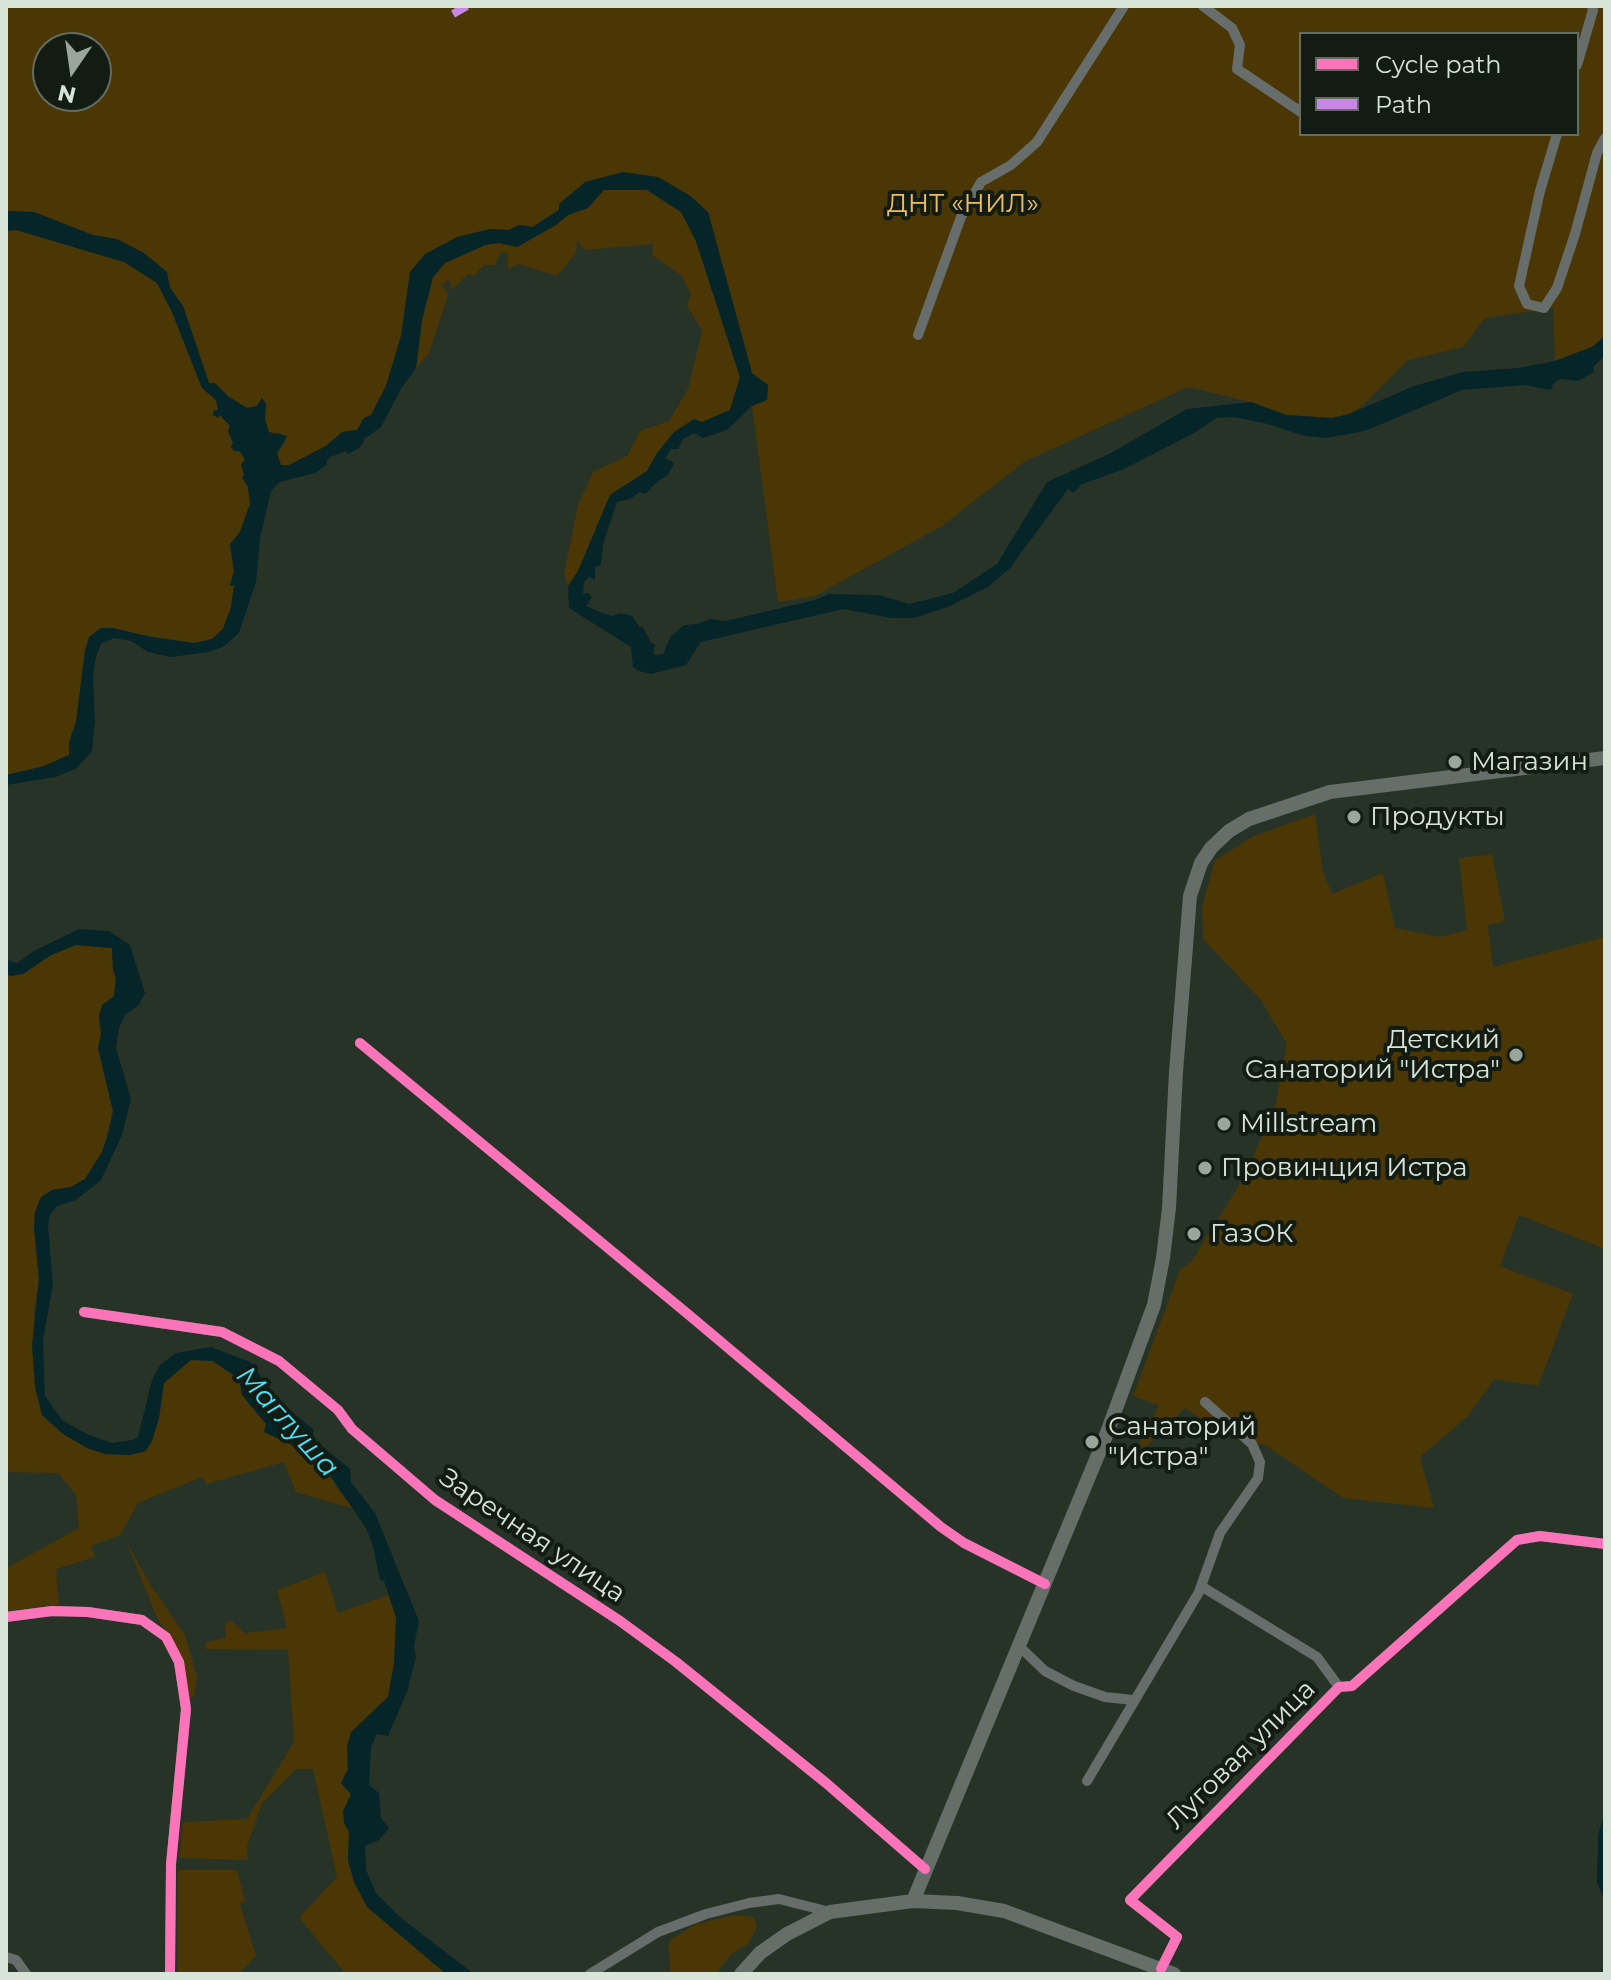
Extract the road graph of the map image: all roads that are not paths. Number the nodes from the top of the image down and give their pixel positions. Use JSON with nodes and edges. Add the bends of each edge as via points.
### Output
{"nodes":[{"id":1,"x":1124,"y":6,"type":"edge"},
{"id":2,"x":1203,"y":6,"type":"edge"},
{"id":3,"x":1592,"y":6,"type":"edge"},
{"id":4,"x":1579,"y":58,"type":"edge"},
{"id":5,"x":1299,"y":111,"type":"edge"},
{"id":6,"x":1556,"y":136,"type":"edge"},
{"id":7,"x":1605,"y":138,"type":"edge"},
{"id":8,"x":918,"y":335,"type":"dead end"},
{"id":9,"x":1605,"y":758,"type":"edge"},
{"id":10,"x":360,"y":1043,"type":"dead end"},
{"id":11,"x":84,"y":1312,"type":"dead end"},
{"id":12,"x":1205,"y":1402,"type":"dead end"},
{"id":13,"x":1605,"y":1544,"type":"edge"},
{"id":14,"x":1045,"y":1584,"type":"junction"},
{"id":15,"x":1201,"y":1586,"type":"junction"},
{"id":16,"x":6,"y":1617,"type":"edge"},
{"id":17,"x":1020,"y":1647,"type":"junction"},
{"id":18,"x":1339,"y":1687,"type":"junction"},
{"id":19,"x":1133,"y":1700,"type":"junction"},
{"id":20,"x":1087,"y":1781,"type":"dead end"},
{"id":21,"x":925,"y":1869,"type":"junction"},
{"id":22,"x":913,"y":1901,"type":"junction"},
{"id":23,"x":830,"y":1912,"type":"junction"},
{"id":24,"x":6,"y":1957,"type":"edge"},
{"id":25,"x":1168,"y":1971,"type":"edge"},
{"id":26,"x":26,"y":1974,"type":"edge"},
{"id":27,"x":170,"y":1974,"type":"edge"},
{"id":28,"x":590,"y":1974,"type":"edge"},
{"id":29,"x":741,"y":1974,"type":"edge"}],
"edges":[{"from":1,"to":8,"type":"street","via":[[1037,142],[981,182],[961,217]]},
{"from":2,"to":5,"type":"street","via":[[1232,28],[1240,45],[1237,69]]},
{"from":3,"to":4,"type":"street"},
{"from":6,"to":7,"type":"street","via":[[1519,286],[1527,304],[1544,308],[1557,288]]},
{"from":9,"to":14,"type":"main road","via":[[1319,795],[1249,819],[1211,848],[1194,878],[1188,918],[1159,1286],[1136,1358]]},
{"from":10,"to":14,"type":"street","via":[[941,1527]]},
{"from":11,"to":21,"type":"street","name":"Заречная улица","via":[[222,1332],[279,1361],[435,1500],[676,1662]]},
{"from":12,"to":15,"type":"street","via":[[1252,1444],[1260,1462],[1258,1478],[1220,1533]]},
{"from":13,"to":18,"type":"street","name":"Луговая улица","via":[[1540,1536],[1517,1540],[1352,1686]]},
{"from":14,"to":17,"type":"main road"},
{"from":15,"to":18,"type":"street","via":[[1317,1657]]},
{"from":15,"to":19,"type":"street"},
{"from":16,"to":27,"type":"street","via":[[52,1611],[142,1620],[166,1637],[179,1662],[186,1709],[171,1864]]},
{"from":17,"to":19,"type":"street","via":[[1045,1671],[1074,1686]]},
{"from":17,"to":21,"type":"main road"},
{"from":18,"to":25,"type":"street","name":"Луговая улица","via":[[1130,1900],[1177,1937]]},
{"from":19,"to":20,"type":"street"},
{"from":21,"to":22,"type":"main road"},
{"from":22,"to":23,"type":"main road"},
{"from":22,"to":25,"type":"main road","via":[[1004,1911]]},
{"from":23,"to":28,"type":"street","via":[[779,1899],[706,1914],[658,1932]]},
{"from":23,"to":29,"type":"main road","via":[[787,1934]]},
{"from":24,"to":26,"type":"street","via":[[16,1960]]}]}
